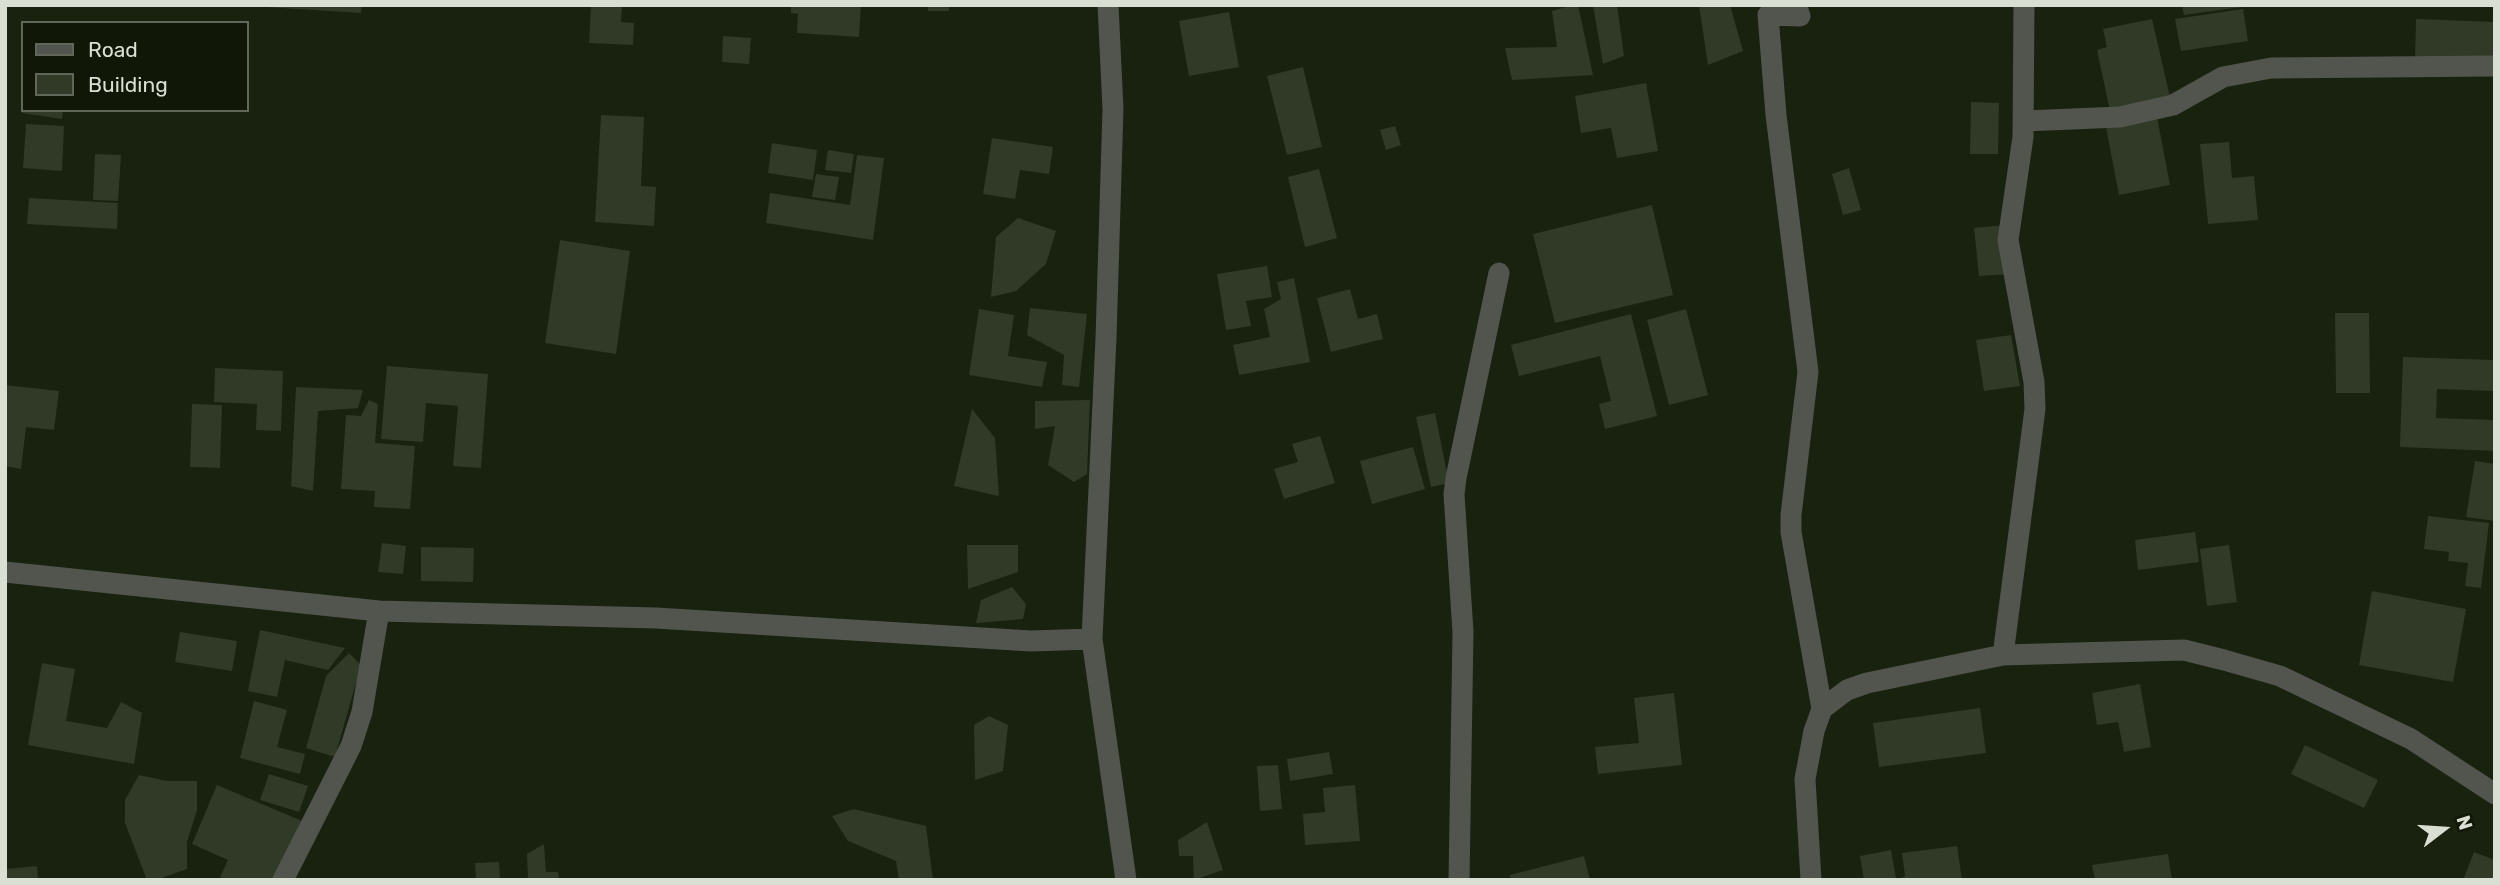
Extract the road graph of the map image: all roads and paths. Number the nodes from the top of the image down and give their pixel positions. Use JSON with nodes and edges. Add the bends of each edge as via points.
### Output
{"nodes":[{"id":1,"x":1108,"y":5,"type":"edge"},
{"id":2,"x":1797,"y":5,"type":"edge"},
{"id":3,"x":2024,"y":5,"type":"edge"},
{"id":4,"x":2495,"y":66,"type":"edge"},
{"id":5,"x":2024,"y":121,"type":"junction"},
{"id":6,"x":1499,"y":273,"type":"dead end"},
{"id":7,"x":5,"y":572,"type":"edge"},
{"id":8,"x":379,"y":611,"type":"junction"},
{"id":9,"x":1091,"y":639,"type":"junction"},
{"id":10,"x":2003,"y":656,"type":"junction"},
{"id":11,"x":1822,"y":709,"type":"junction"},
{"id":12,"x":2495,"y":794,"type":"edge"},
{"id":13,"x":283,"y":880,"type":"edge"},
{"id":14,"x":1126,"y":880,"type":"edge"},
{"id":15,"x":1460,"y":880,"type":"edge"},
{"id":16,"x":1811,"y":880,"type":"edge"}],
"edges":[{"from":1,"to":9,"type":"street","via":[[1113,109]]},
{"from":2,"to":11,"type":"street","via":[[1800,16],[1768,15],[1808,372],[1791,532]]},
{"from":3,"to":5,"type":"street"},
{"from":4,"to":5,"type":"street","via":[[2271,68],[2222,77],[2173,105],[2120,117]]},
{"from":5,"to":10,"type":"street","via":[[2008,240],[2035,409]]},
{"from":6,"to":15,"type":"street","via":[[1455,478],[1463,632]]},
{"from":7,"to":8,"type":"street"},
{"from":8,"to":9,"type":"street","via":[[656,618],[1031,642]]},
{"from":8,"to":13,"type":"street","via":[[362,712],[351,746]]},
{"from":9,"to":14,"type":"street"},
{"from":10,"to":11,"type":"street","via":[[1867,683],[1847,690]]},
{"from":10,"to":12,"type":"street","via":[[2183,650],[2224,660],[2280,676],[2412,739]]},
{"from":11,"to":16,"type":"street","via":[[1805,779]]}]}
